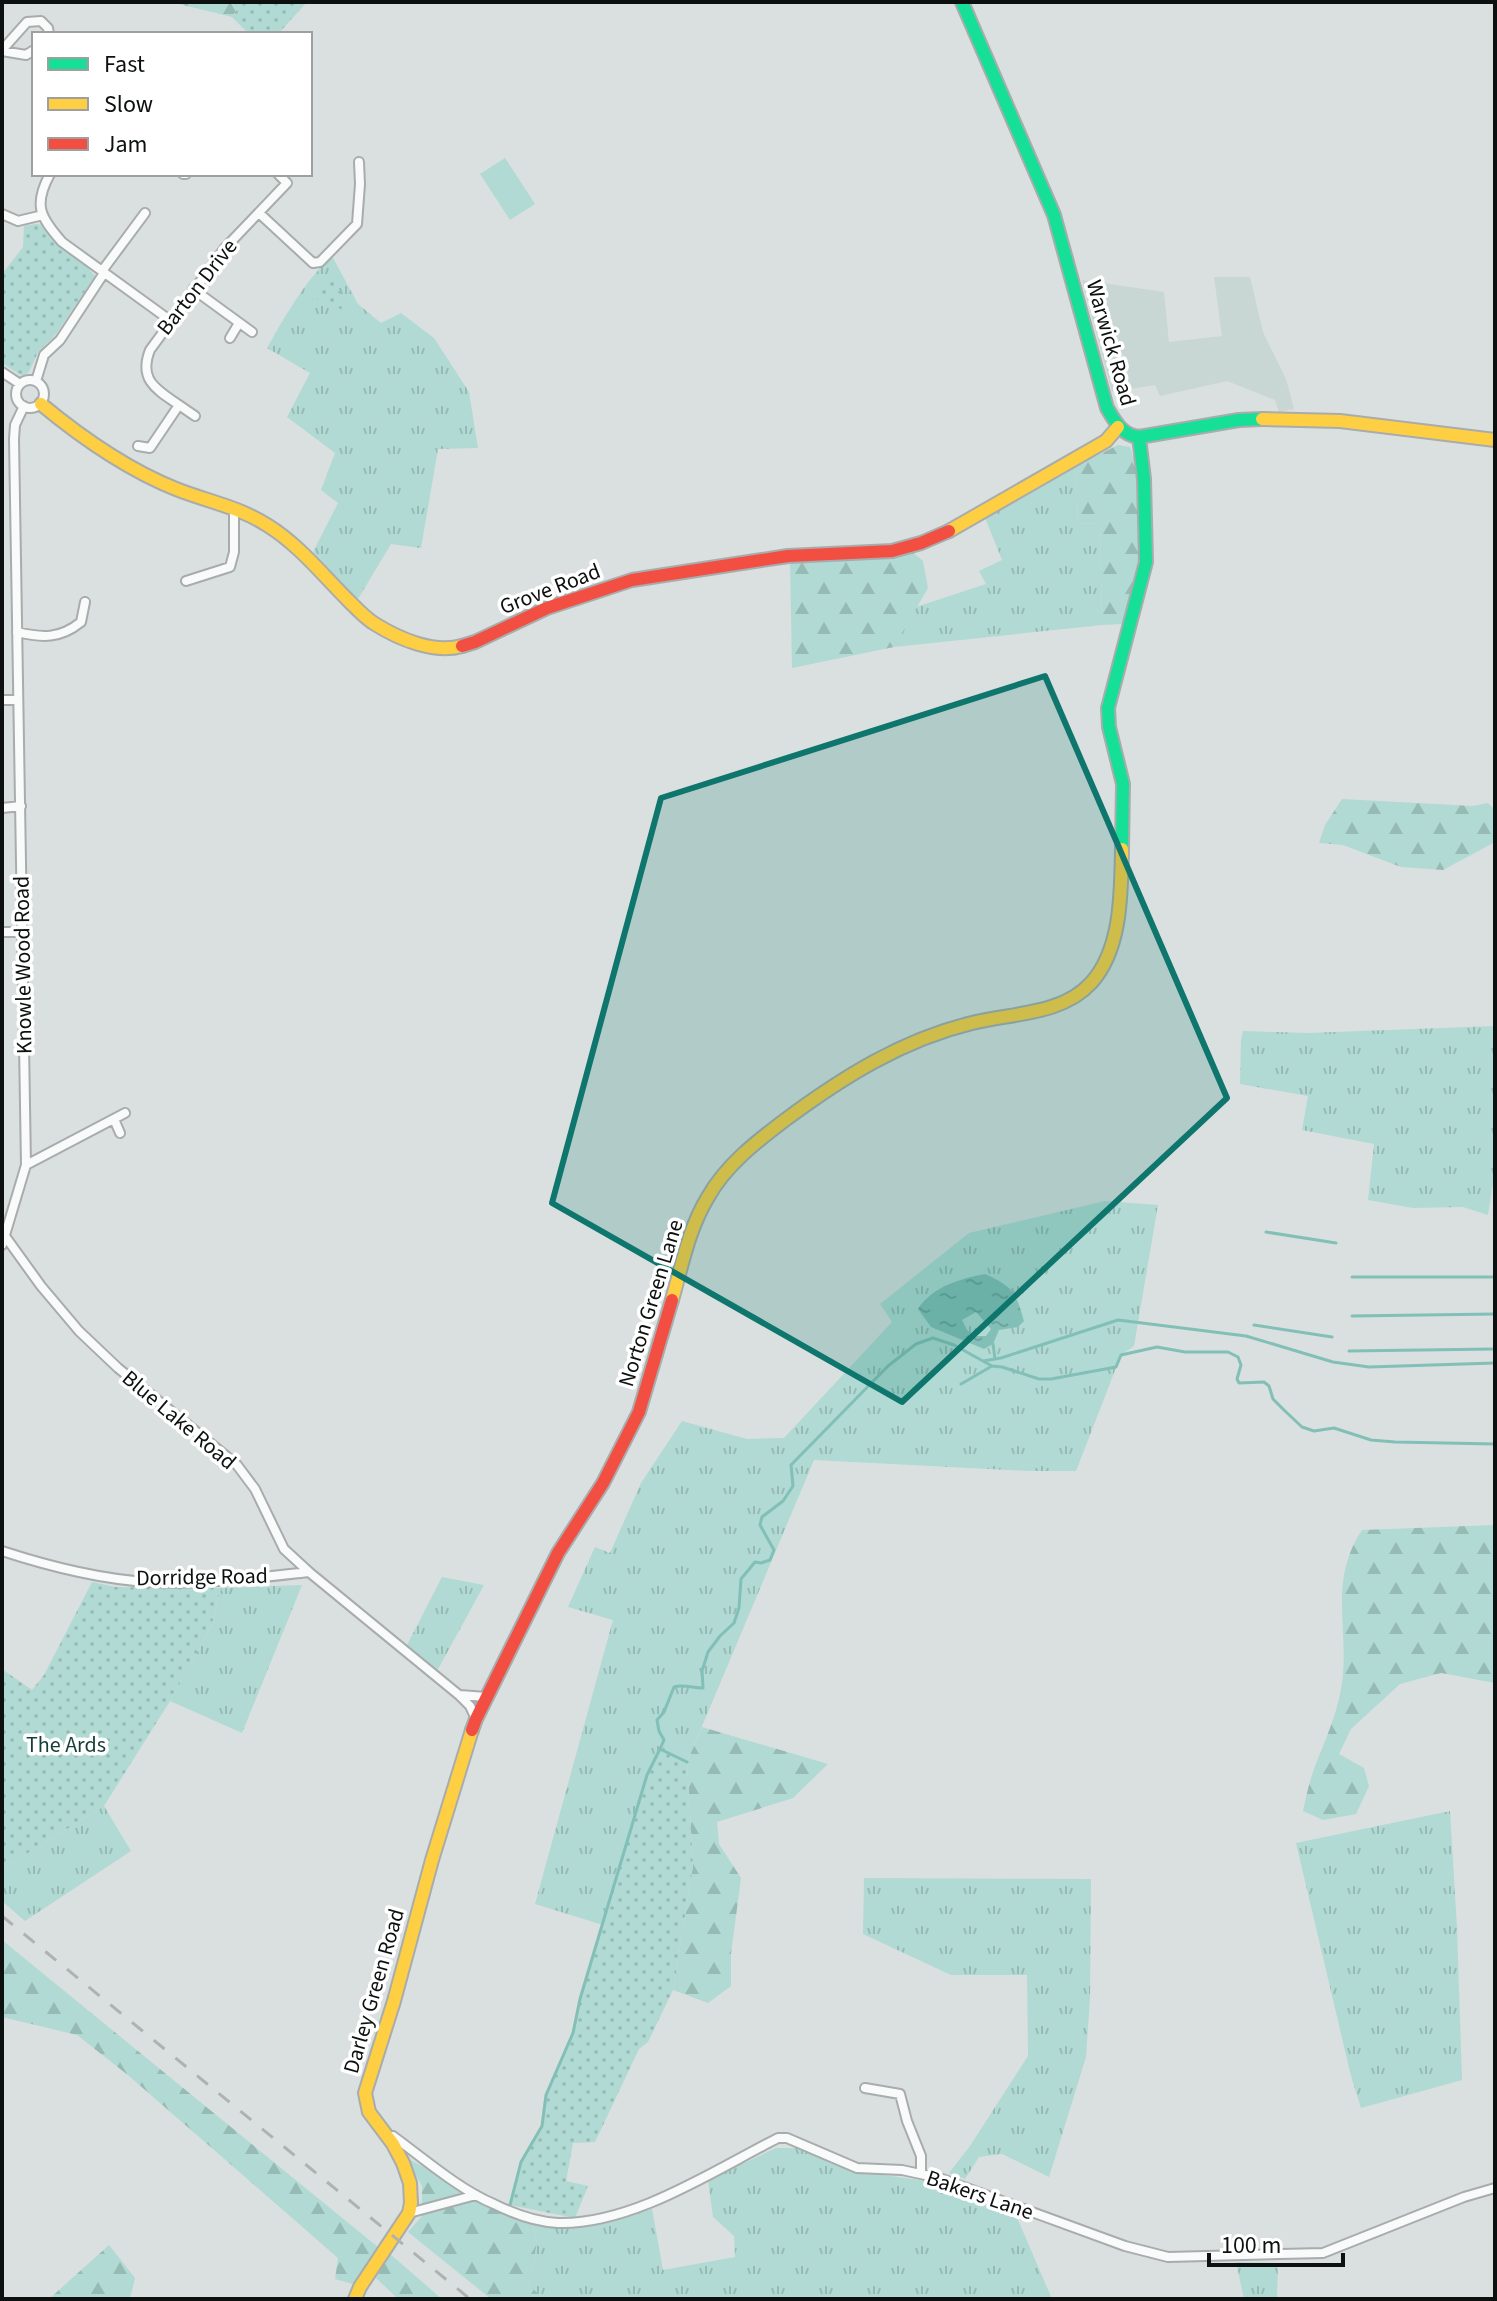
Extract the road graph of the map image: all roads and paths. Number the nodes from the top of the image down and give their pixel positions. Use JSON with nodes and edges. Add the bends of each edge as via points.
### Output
{"nodes":[{"id":1,"x":962,"y":2,"type":"edge"},
{"id":2,"x":49,"y":32,"type":"edge"},
{"id":3,"x":2,"y":50,"type":"edge"},
{"id":4,"x":32,"y":51,"type":"edge"},
{"id":5,"x":359,"y":162,"type":"dead end"},
{"id":6,"x":49,"y":176,"type":"edge"},
{"id":7,"x":280,"y":176,"type":"edge"},
{"id":8,"x":145,"y":213,"type":"dead end"},
{"id":9,"x":259,"y":213,"type":"junction"},
{"id":10,"x":2,"y":214,"type":"edge"},
{"id":11,"x":43,"y":215,"type":"junction"},
{"id":12,"x":103,"y":272,"type":"junction"},
{"id":13,"x":193,"y":289,"type":"junction"},
{"id":14,"x":171,"y":321,"type":"junction"},
{"id":15,"x":239,"y":323,"type":"junction"},
{"id":16,"x":252,"y":332,"type":"dead end"},
{"id":17,"x":230,"y":338,"type":"dead end"},
{"id":18,"x":2,"y":372,"type":"edge"},
{"id":19,"x":36,"y":381,"type":"junction"},
{"id":20,"x":20,"y":384,"type":"junction"},
{"id":21,"x":41,"y":404,"type":"junction"},
{"id":22,"x":179,"y":405,"type":"junction"},
{"id":23,"x":24,"y":406,"type":"junction"},
{"id":24,"x":195,"y":416,"type":"dead end"},
{"id":25,"x":2,"y":425,"type":"edge"},
{"id":26,"x":15,"y":425,"type":"junction"},
{"id":27,"x":1118,"y":427,"type":"junction"},
{"id":28,"x":1139,"y":437,"type":"junction"},
{"id":29,"x":1495,"y":440,"type":"edge"},
{"id":30,"x":138,"y":446,"type":"dead end"},
{"id":31,"x":234,"y":509,"type":"junction"},
{"id":32,"x":186,"y":581,"type":"dead end"},
{"id":33,"x":85,"y":602,"type":"dead end"},
{"id":34,"x":17,"y":632,"type":"junction"},
{"id":35,"x":2,"y":700,"type":"edge"},
{"id":36,"x":18,"y":700,"type":"junction"},
{"id":37,"x":21,"y":806,"type":"junction"},
{"id":38,"x":2,"y":808,"type":"edge"},
{"id":39,"x":2,"y":932,"type":"edge"},
{"id":40,"x":23,"y":932,"type":"junction"},
{"id":41,"x":125,"y":1113,"type":"dead end"},
{"id":42,"x":114,"y":1119,"type":"junction"},
{"id":43,"x":120,"y":1133,"type":"dead end"},
{"id":44,"x":26,"y":1165,"type":"junction"},
{"id":45,"x":4,"y":1241,"type":"edge"},
{"id":46,"x":2,"y":1551,"type":"edge"},
{"id":47,"x":309,"y":1572,"type":"junction"},
{"id":48,"x":459,"y":1695,"type":"junction"},
{"id":49,"x":486,"y":1697,"type":"junction"},
{"id":50,"x":476,"y":1719,"type":"junction"},
{"id":51,"x":865,"y":2088,"type":"dead end"},
{"id":52,"x":388,"y":2137,"type":"junction"},
{"id":53,"x":921,"y":2174,"type":"junction"},
{"id":54,"x":1495,"y":2188,"type":"edge"},
{"id":55,"x":476,"y":2195,"type":"junction"},
{"id":56,"x":409,"y":2213,"type":"junction"},
{"id":57,"x":355,"y":2299,"type":"edge"}],
"edges":[{"from":1,"to":27,"type":"street","name":"Warwick Road","via":[[1054,215],[1107,408]]},
{"from":2,"to":3,"type":"street","via":[[41,21],[27,22]]},
{"from":3,"to":4,"type":"street"},
{"from":5,"to":9,"type":"street","via":[[357,224],[320,262],[313,263]]},
{"from":6,"to":11,"type":"street","via":[[40,194]]},
{"from":7,"to":9,"type":"street","name":"Barton Drive","via":[[287,183]]},
{"from":8,"to":12,"type":"street"},
{"from":9,"to":13,"type":"street","name":"Barton Drive"},
{"from":10,"to":11,"type":"street","via":[[18,221]]},
{"from":11,"to":12,"type":"street","via":[[62,242]]},
{"from":12,"to":14,"type":"street"},
{"from":12,"to":19,"type":"street","via":[[60,340],[44,355]]},
{"from":13,"to":14,"type":"street","name":"Barton Drive"},
{"from":13,"to":15,"type":"street"},
{"from":14,"to":22,"type":"street","name":"Barton Drive","via":[[145,362],[155,388]]},
{"from":15,"to":16,"type":"street"},
{"from":15,"to":17,"type":"street"},
{"from":18,"to":20,"type":"street"},
{"from":19,"to":20,"type":"street"},
{"from":19,"to":21,"type":"street","via":[[44,392]]},
{"from":20,"to":23,"type":"street","via":[[17,397]]},
{"from":21,"to":23,"type":"street"},
{"from":21,"to":31,"type":"street","name":"Grove Road","via":[[78,435],[145,475]]},
{"from":22,"to":24,"type":"street","name":"Barton Drive"},
{"from":22,"to":30,"type":"street","via":[[152,451]]},
{"from":23,"to":26,"type":"street","name":"Knowle Wood Road"},
{"from":25,"to":26,"type":"street"},
{"from":26,"to":34,"type":"street","name":"Knowle Wood Road"},
{"from":27,"to":28,"type":"street","name":"Warwick Road"},
{"from":27,"to":31,"type":"street","name":"Grove Road","via":[[1106,441],[921,543],[892,551],[775,558],[632,580],[547,608],[448,650],[410,641],[368,620],[288,540]]},
{"from":28,"to":29,"type":"street","via":[[1276,418]]},
{"from":28,"to":49,"type":"street","name":"Norton Green Lane","via":[[1146,562],[1107,718],[1123,784],[1119,890],[1104,964],[1088,987],[1067,1001],[942,1032],[855,1071],[735,1162],[694,1225],[639,1412],[603,1483],[558,1553]]},
{"from":31,"to":32,"type":"street","via":[[230,567]]},
{"from":33,"to":34,"type":"street","via":[[81,622],[70,631],[42,638]]},
{"from":34,"to":36,"type":"street","name":"Knowle Wood Road"},
{"from":35,"to":36,"type":"street"},
{"from":36,"to":37,"type":"street","name":"Knowle Wood Road"},
{"from":37,"to":38,"type":"street"},
{"from":37,"to":40,"type":"street","name":"Knowle Wood Road"},
{"from":39,"to":40,"type":"street"},
{"from":40,"to":44,"type":"street","name":"Knowle Wood Road"},
{"from":41,"to":42,"type":"street"},
{"from":42,"to":43,"type":"street"},
{"from":42,"to":44,"type":"street"},
{"from":44,"to":45,"type":"street","name":"Knowle Wood Road"},
{"from":45,"to":47,"type":"street","name":"Blue Lake Road","via":[[79,1331],[237,1465],[284,1549]]},
{"from":46,"to":47,"type":"street","name":"Dorridge Road","via":[[66,1569],[147,1582]]},
{"from":47,"to":48,"type":"street","name":"Blue Lake Road"},
{"from":48,"to":49,"type":"street"},
{"from":48,"to":50,"type":"street","name":"Blue Lake Road"},
{"from":49,"to":50,"type":"street","name":"Norton Green Lane"},
{"from":50,"to":52,"type":"street","name":"Darley Green Road","via":[[365,2093],[370,2119]]},
{"from":51,"to":53,"type":"street","via":[[900,2094],[921,2156]]},
{"from":52,"to":55,"type":"street","name":"Bakers Lane"},
{"from":52,"to":56,"type":"street","name":"Darley Green Road","via":[[409,2177]]},
{"from":53,"to":54,"type":"street","name":"Bakers Lane","via":[[1168,2257],[1314,2255]]},
{"from":53,"to":55,"type":"street","name":"Bakers Lane","via":[[857,2168],[778,2138],[654,2202],[575,2222],[554,2223],[515,2213]]},
{"from":55,"to":56,"type":"street"},
{"from":56,"to":57,"type":"street"}]}
